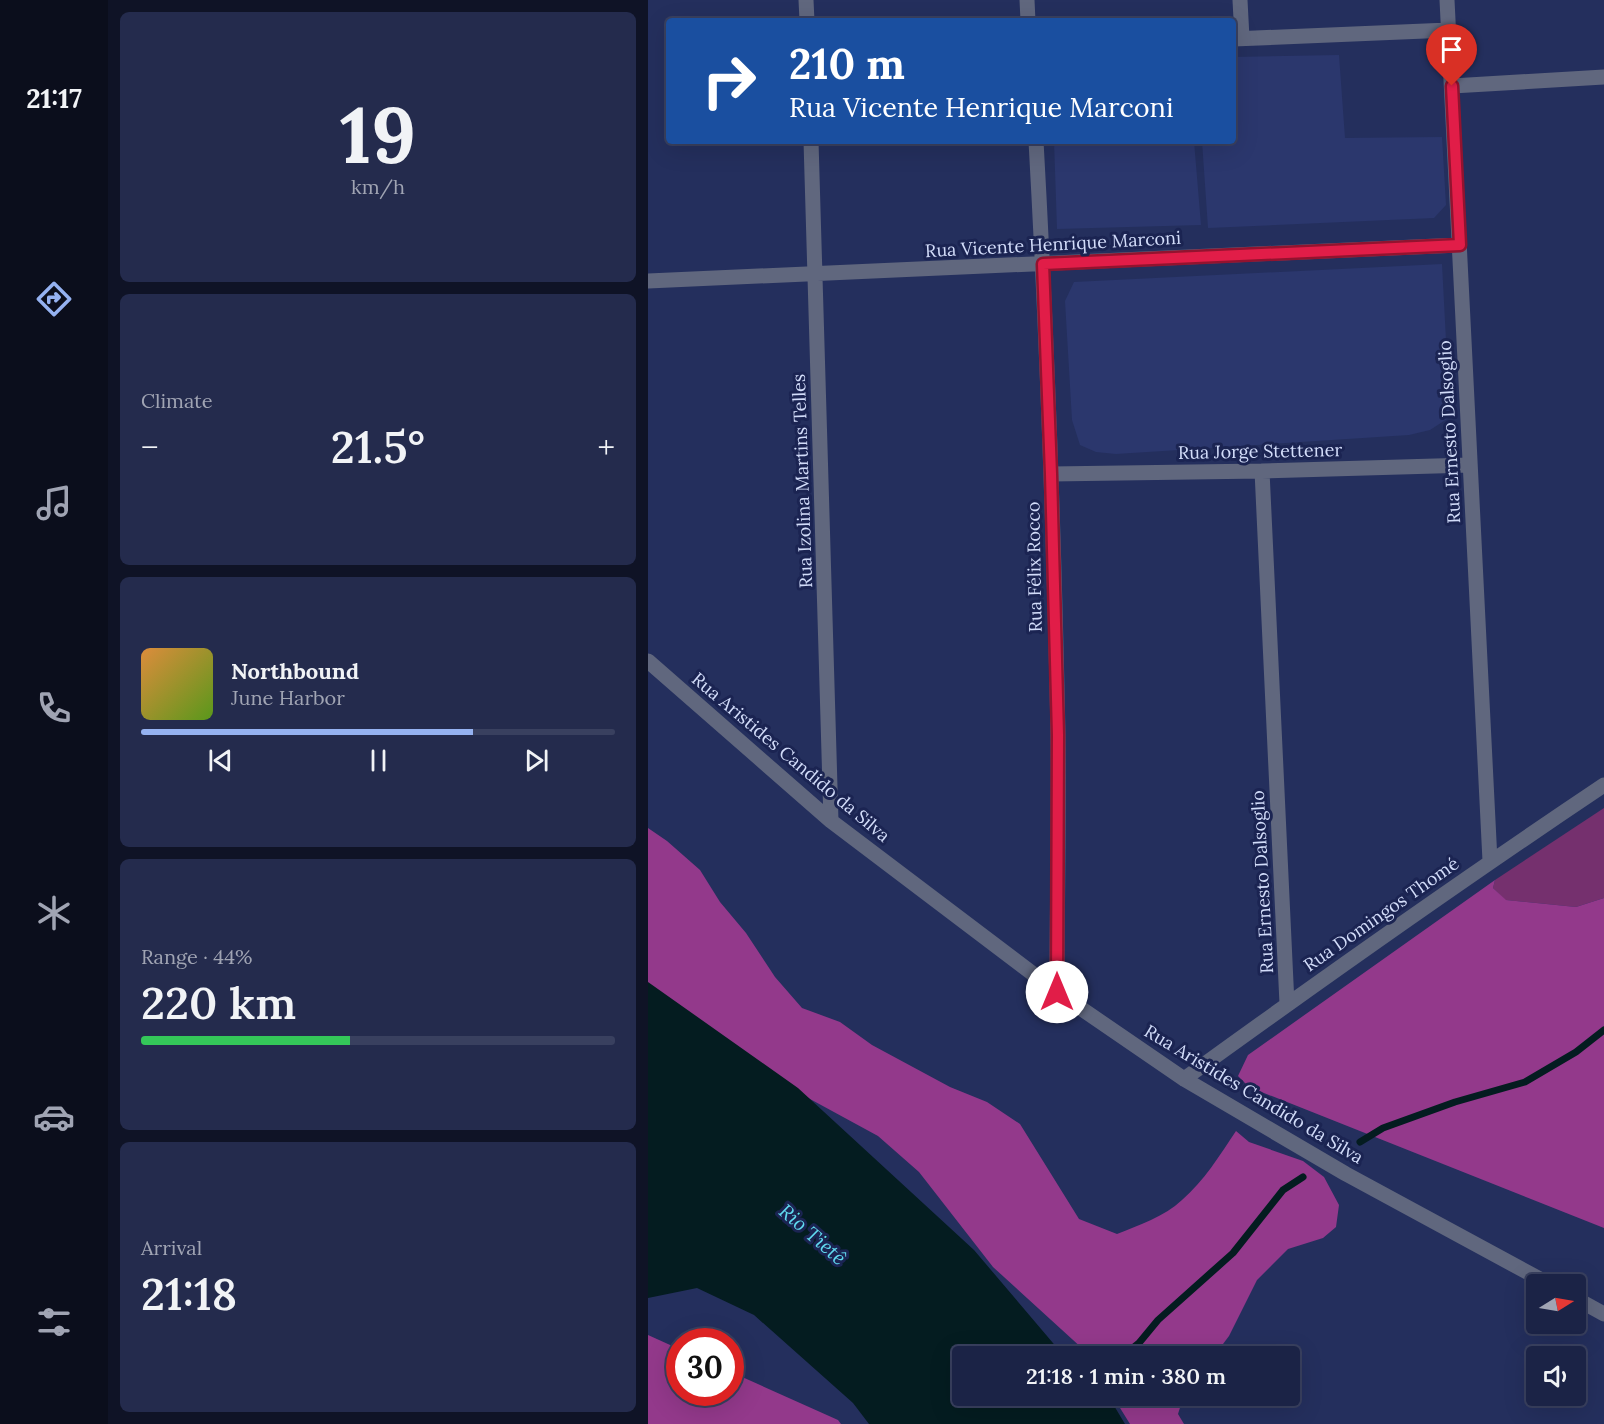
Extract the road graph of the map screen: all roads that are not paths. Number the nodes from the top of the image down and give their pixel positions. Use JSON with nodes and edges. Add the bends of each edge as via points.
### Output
{"nodes":[{"id":1,"x":806,"y":0,"type":"edge"},
{"id":2,"x":1027,"y":0,"type":"edge"},
{"id":3,"x":1240,"y":0,"type":"edge"},
{"id":4,"x":1447,"y":0,"type":"edge"},
{"id":5,"x":807,"y":18,"type":"edge"},
{"id":6,"x":1028,"y":18,"type":"edge"},
{"id":7,"x":1449,"y":30,"type":"junction"},
{"id":8,"x":1237,"y":38,"type":"edge"},
{"id":9,"x":1604,"y":77,"type":"edge"},
{"id":10,"x":1452,"y":86,"type":"junction"},
{"id":11,"x":811,"y":144,"type":"edge"},
{"id":12,"x":1035,"y":144,"type":"edge"},
{"id":13,"x":1460,"y":245,"type":"junction"},
{"id":14,"x":1043,"y":264,"type":"junction"},
{"id":15,"x":816,"y":274,"type":"junction"},
{"id":16,"x":648,"y":281,"type":"edge"},
{"id":17,"x":1470,"y":465,"type":"junction"},
{"id":18,"x":1262,"y":471,"type":"junction"},
{"id":19,"x":1051,"y":474,"type":"junction"},
{"id":20,"x":648,"y":661,"type":"edge"},
{"id":21,"x":1604,"y":785,"type":"edge"},
{"id":22,"x":831,"y":821,"type":"junction"},
{"id":23,"x":1490,"y":861,"type":"junction"},
{"id":24,"x":1057,"y":992,"type":"junction"},
{"id":25,"x":1287,"y":1004,"type":"junction"},
{"id":26,"x":1184,"y":1079,"type":"junction"},
{"id":27,"x":1531,"y":1274,"type":"edge"},
{"id":28,"x":1586,"y":1304,"type":"edge"},
{"id":29,"x":1604,"y":1314,"type":"edge"}],
"edges":[{"from":1,"to":5,"type":"street"},
{"from":2,"to":6,"type":"street"},
{"from":3,"to":8,"type":"street"},
{"from":4,"to":7,"type":"street","name":"Rua Ernesto Dalsoglio"},
{"from":7,"to":8,"type":"street"},
{"from":7,"to":10,"type":"street","name":"Rua Ernesto Dalsoglio"},
{"from":9,"to":10,"type":"street"},
{"from":10,"to":13,"type":"street","name":"Rua Ernesto Dalsoglio"},
{"from":11,"to":15,"type":"street","name":"Rua Izolina Martins Telles"},
{"from":12,"to":14,"type":"street","name":"Rua Félix Rocco"},
{"from":13,"to":14,"type":"street","name":"Rua Vicente Henrique Marconi"},
{"from":13,"to":17,"type":"street","name":"Rua Ernesto Dalsoglio"},
{"from":14,"to":15,"type":"street","name":"Rua Vicente Henrique Marconi"},
{"from":14,"to":19,"type":"street","name":"Rua Félix Rocco"},
{"from":15,"to":16,"type":"street","name":"Rua Vicente Henrique Marconi"},
{"from":15,"to":22,"type":"street","name":"Rua Izolina Martins Telles"},
{"from":17,"to":18,"type":"street","name":"Rua Jorge Stettener"},
{"from":17,"to":23,"type":"street","name":"Rua Ernesto Dalsoglio"},
{"from":18,"to":19,"type":"street","name":"Rua Jorge Stettener"},
{"from":18,"to":25,"type":"street","name":"Rua Ernesto Dalsoglio"},
{"from":19,"to":24,"type":"street","name":"Rua Félix Rocco","via":[[1058,735]]},
{"from":20,"to":22,"type":"street","name":"Rua Aristides Candido da Silva"},
{"from":21,"to":23,"type":"street","name":"Rua Domingos Thomé"},
{"from":22,"to":24,"type":"street","name":"Rua Aristides Candido da Silva"},
{"from":23,"to":25,"type":"street","name":"Rua Domingos Thomé"},
{"from":24,"to":26,"type":"street","name":"Rua Aristides Candido da Silva"},
{"from":25,"to":26,"type":"street","name":"Rua Domingos Thomé"},
{"from":26,"to":27,"type":"street","name":"Rua Aristides Candido da Silva","via":[[1346,1174]]},
{"from":28,"to":29,"type":"street"}]}
